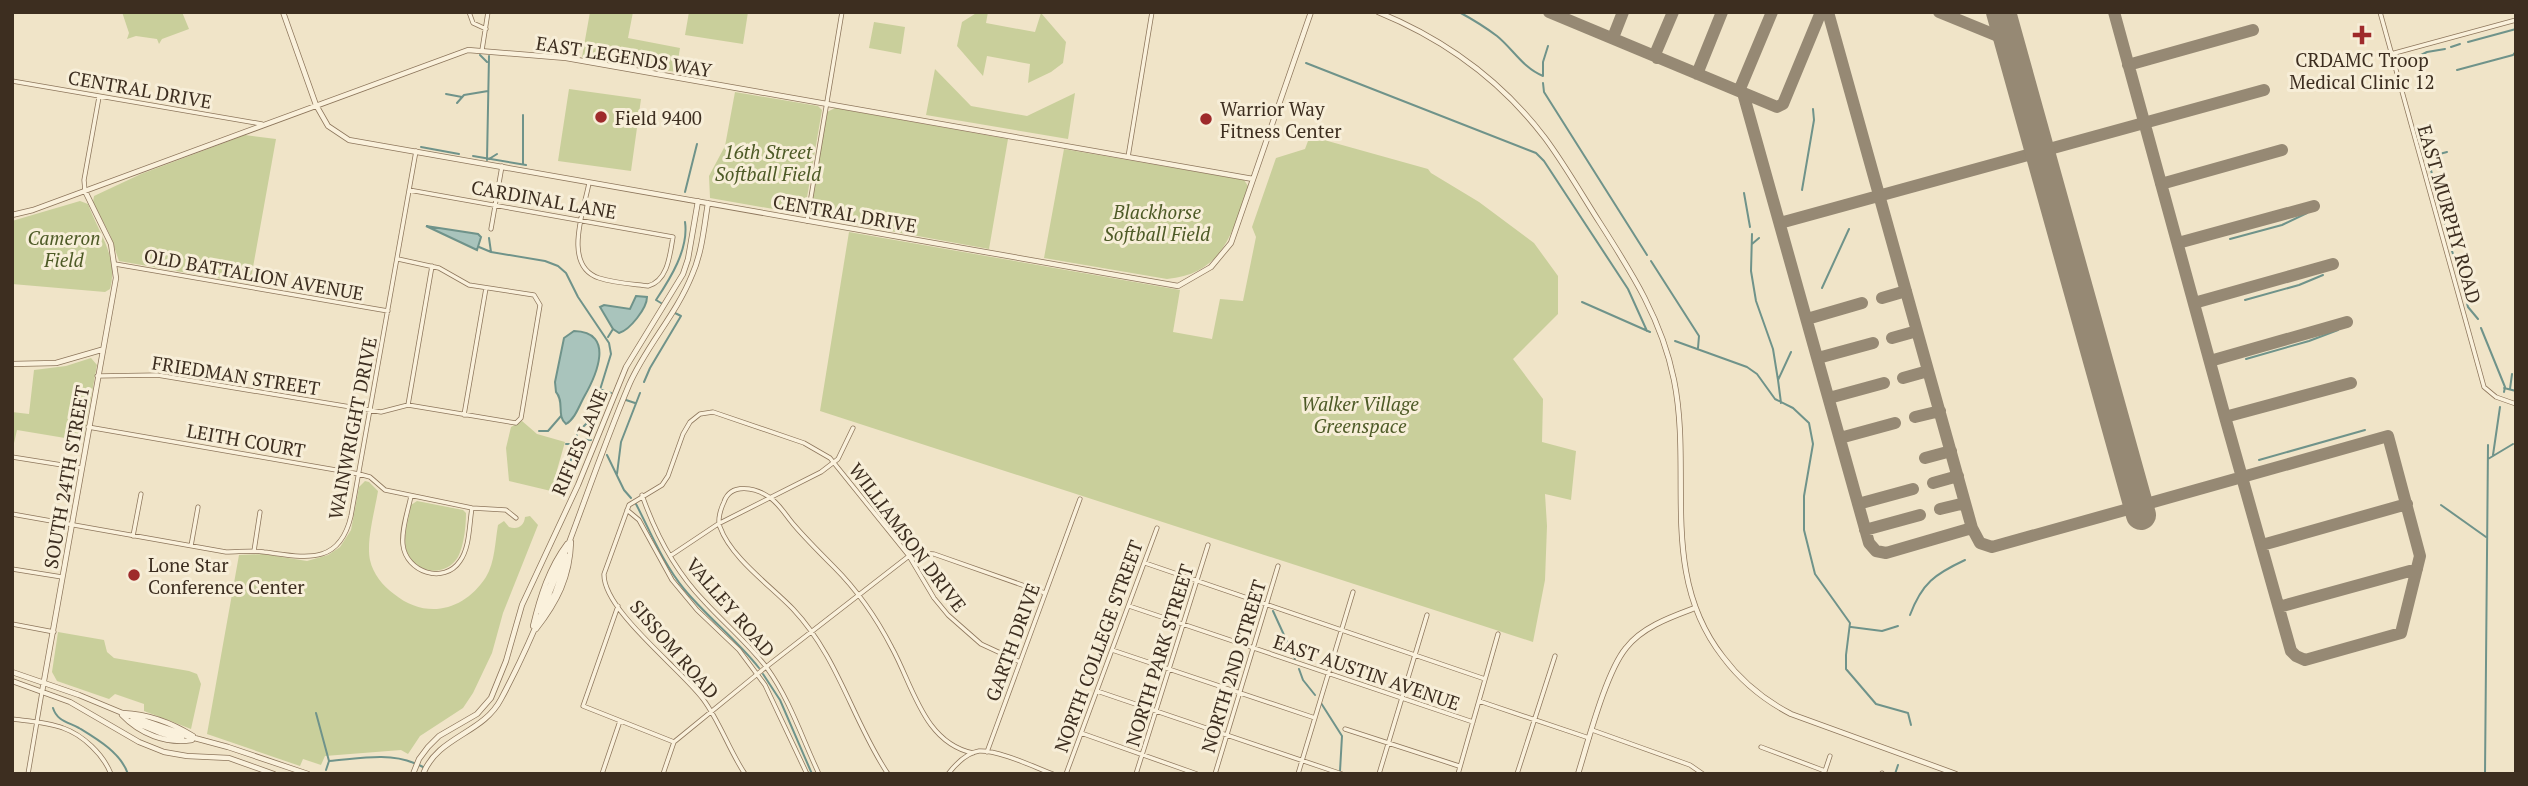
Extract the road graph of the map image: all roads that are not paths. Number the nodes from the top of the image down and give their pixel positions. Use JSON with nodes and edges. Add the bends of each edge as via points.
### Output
{"nodes":[{"id":1,"x":283,"y":12,"type":"edge"},
{"id":2,"x":469,"y":12,"type":"edge"},
{"id":3,"x":488,"y":12,"type":"edge"},
{"id":4,"x":842,"y":12,"type":"edge"},
{"id":5,"x":1152,"y":12,"type":"edge"},
{"id":6,"x":1311,"y":12,"type":"edge"},
{"id":7,"x":1378,"y":12,"type":"edge"},
{"id":8,"x":2380,"y":12,"type":"edge"},
{"id":9,"x":2516,"y":20,"type":"edge"},
{"id":10,"x":486,"y":29,"type":"junction"},
{"id":11,"x":482,"y":50,"type":"junction"},
{"id":12,"x":2391,"y":54,"type":"junction"},
{"id":13,"x":12,"y":81,"type":"edge"},
{"id":14,"x":99,"y":97,"type":"junction"},
{"id":15,"x":826,"y":104,"type":"junction"},
{"id":16,"x":316,"y":105,"type":"junction"},
{"id":17,"x":262,"y":124,"type":"junction"},
{"id":18,"x":416,"y":151,"type":"junction"},
{"id":19,"x":1128,"y":157,"type":"junction"},
{"id":20,"x":502,"y":166,"type":"junction"},
{"id":21,"x":1253,"y":179,"type":"junction"},
{"id":22,"x":590,"y":182,"type":"junction"},
{"id":23,"x":409,"y":190,"type":"junction"},
{"id":24,"x":85,"y":191,"type":"junction"},
{"id":25,"x":698,"y":201,"type":"junction"},
{"id":26,"x":708,"y":203,"type":"junction"},
{"id":27,"x":495,"y":205,"type":"junction"},
{"id":28,"x":12,"y":215,"type":"edge"},
{"id":29,"x":582,"y":220,"type":"junction"},
{"id":30,"x":807,"y":221,"type":"junction"},
{"id":31,"x":491,"y":229,"type":"dead end"},
{"id":32,"x":398,"y":259,"type":"junction"},
{"id":33,"x":115,"y":264,"type":"junction"},
{"id":34,"x":432,"y":266,"type":"junction"},
{"id":35,"x":486,"y":288,"type":"junction"},
{"id":36,"x":388,"y":312,"type":"junction"},
{"id":37,"x":102,"y":349,"type":"junction"},
{"id":38,"x":12,"y":364,"type":"edge"},
{"id":39,"x":97,"y":376,"type":"junction"},
{"id":40,"x":2516,"y":404,"type":"edge"},
{"id":41,"x":408,"y":405,"type":"junction"},
{"id":42,"x":370,"y":410,"type":"junction"},
{"id":43,"x":464,"y":415,"type":"junction"},
{"id":44,"x":88,"y":427,"type":"junction"},
{"id":45,"x":853,"y":428,"type":"dead end"},
{"id":46,"x":12,"y":457,"type":"edge"},
{"id":47,"x":834,"y":463,"type":"junction"},
{"id":48,"x":81,"y":468,"type":"junction"},
{"id":49,"x":359,"y":474,"type":"junction"},
{"id":50,"x":141,"y":495,"type":"dead end"},
{"id":51,"x":642,"y":495,"type":"junction"},
{"id":52,"x":411,"y":496,"type":"junction"},
{"id":53,"x":771,"y":498,"type":"junction"},
{"id":54,"x":1080,"y":499,"type":"dead end"},
{"id":55,"x":198,"y":507,"type":"dead end"},
{"id":56,"x":472,"y":508,"type":"junction"},
{"id":57,"x":627,"y":510,"type":"junction"},
{"id":58,"x":260,"y":512,"type":"dead end"},
{"id":59,"x":12,"y":514,"type":"edge"},
{"id":60,"x":516,"y":517,"type":"dead end"},
{"id":61,"x":718,"y":524,"type":"junction"},
{"id":62,"x":72,"y":525,"type":"junction"},
{"id":63,"x":1157,"y":528,"type":"dead end"},
{"id":64,"x":133,"y":536,"type":"junction"},
{"id":65,"x":1208,"y":545,"type":"dead end"},
{"id":66,"x":191,"y":546,"type":"junction"},
{"id":67,"x":254,"y":551,"type":"junction"},
{"id":68,"x":670,"y":556,"type":"junction"},
{"id":69,"x":909,"y":556,"type":"junction"},
{"id":70,"x":1145,"y":563,"type":"junction"},
{"id":71,"x":1278,"y":566,"type":"dead end"},
{"id":72,"x":12,"y":569,"type":"edge"},
{"id":73,"x":62,"y":577,"type":"junction"},
{"id":74,"x":1196,"y":580,"type":"junction"},
{"id":75,"x":1353,"y":592,"type":"dead end"},
{"id":76,"x":1045,"y":593,"type":"junction"},
{"id":77,"x":858,"y":594,"type":"junction"},
{"id":78,"x":1266,"y":604,"type":"junction"},
{"id":79,"x":618,"y":606,"type":"junction"},
{"id":80,"x":1129,"y":606,"type":"junction"},
{"id":81,"x":1695,"y":608,"type":"junction"},
{"id":82,"x":1427,"y":615,"type":"dead end"},
{"id":83,"x":12,"y":624,"type":"edge"},
{"id":84,"x":1182,"y":624,"type":"junction"},
{"id":85,"x":1341,"y":629,"type":"junction"},
{"id":86,"x":54,"y":632,"type":"junction"},
{"id":87,"x":812,"y":632,"type":"junction"},
{"id":88,"x":1498,"y":634,"type":"dead end"},
{"id":89,"x":1253,"y":649,"type":"junction"},
{"id":90,"x":1112,"y":650,"type":"junction"},
{"id":91,"x":1416,"y":655,"type":"junction"},
{"id":92,"x":1555,"y":656,"type":"dead end"},
{"id":93,"x":1020,"y":662,"type":"junction"},
{"id":94,"x":766,"y":667,"type":"junction"},
{"id":95,"x":1168,"y":669,"type":"junction"},
{"id":96,"x":12,"y":672,"type":"edge"},
{"id":97,"x":757,"y":674,"type":"junction"},
{"id":98,"x":1328,"y":674,"type":"junction"},
{"id":99,"x":1485,"y":678,"type":"junction"},
{"id":100,"x":12,"y":681,"type":"edge"},
{"id":101,"x":43,"y":683,"type":"junction"},
{"id":102,"x":1097,"y":691,"type":"junction"},
{"id":103,"x":42,"y":692,"type":"junction"},
{"id":104,"x":1240,"y":692,"type":"junction"},
{"id":105,"x":1402,"y":699,"type":"junction"},
{"id":106,"x":1479,"y":701,"type":"junction"},
{"id":107,"x":711,"y":711,"type":"junction"},
{"id":108,"x":1156,"y":711,"type":"junction"},
{"id":109,"x":1315,"y":718,"type":"junction"},
{"id":110,"x":12,"y":719,"type":"edge"},
{"id":111,"x":1535,"y":720,"type":"junction"},
{"id":112,"x":620,"y":721,"type":"junction"},
{"id":113,"x":1473,"y":722,"type":"junction"},
{"id":114,"x":37,"y":723,"type":"junction"},
{"id":115,"x":1345,"y":729,"type":"dead end"},
{"id":116,"x":1592,"y":730,"type":"junction"},
{"id":117,"x":1081,"y":733,"type":"junction"},
{"id":118,"x":1227,"y":735,"type":"junction"},
{"id":119,"x":1589,"y":738,"type":"junction"},
{"id":120,"x":674,"y":742,"type":"junction"},
{"id":121,"x":1389,"y":743,"type":"junction"},
{"id":122,"x":1761,"y":747,"type":"dead end"},
{"id":123,"x":987,"y":752,"type":"junction"},
{"id":124,"x":973,"y":753,"type":"junction"},
{"id":125,"x":1142,"y":755,"type":"junction"},
{"id":126,"x":1830,"y":756,"type":"dead end"},
{"id":127,"x":1302,"y":760,"type":"junction"},
{"id":128,"x":1460,"y":766,"type":"junction"},
{"id":129,"x":1824,"y":773,"type":"edge"},
{"id":130,"x":28,"y":774,"type":"edge"},
{"id":131,"x":111,"y":774,"type":"edge"},
{"id":132,"x":274,"y":774,"type":"edge"},
{"id":133,"x":308,"y":774,"type":"edge"},
{"id":134,"x":413,"y":774,"type":"edge"},
{"id":135,"x":423,"y":774,"type":"edge"},
{"id":136,"x":603,"y":774,"type":"edge"},
{"id":137,"x":663,"y":774,"type":"edge"},
{"id":138,"x":745,"y":774,"type":"edge"},
{"id":139,"x":807,"y":774,"type":"edge"},
{"id":140,"x":818,"y":774,"type":"edge"},
{"id":141,"x":888,"y":774,"type":"edge"},
{"id":142,"x":948,"y":774,"type":"edge"},
{"id":143,"x":1053,"y":774,"type":"edge"},
{"id":144,"x":1066,"y":774,"type":"edge"},
{"id":145,"x":1136,"y":774,"type":"edge"},
{"id":146,"x":1197,"y":774,"type":"edge"},
{"id":147,"x":1215,"y":774,"type":"edge"},
{"id":148,"x":1298,"y":774,"type":"edge"},
{"id":149,"x":1342,"y":774,"type":"edge"},
{"id":150,"x":1379,"y":774,"type":"edge"},
{"id":151,"x":1458,"y":774,"type":"edge"},
{"id":152,"x":1517,"y":774,"type":"edge"},
{"id":153,"x":1578,"y":774,"type":"edge"},
{"id":154,"x":1703,"y":774,"type":"edge"},
{"id":155,"x":1956,"y":774,"type":"edge"}],
"edges":[{"from":1,"to":16,"type":"street","name":"CENTRAL DRIVE"},
{"from":2,"to":10,"type":"street","via":[[472,23]]},
{"from":3,"to":10,"type":"street"},
{"from":4,"to":15,"type":"street"},
{"from":5,"to":19,"type":"street"},
{"from":6,"to":21,"type":"street"},
{"from":7,"to":81,"type":"street","via":[[1456,52],[1516,104],[1550,146],[1644,294],[1675,384],[1683,558]]},
{"from":8,"to":12,"type":"street","name":"EAST MURPHY ROAD"},
{"from":9,"to":12,"type":"street"},
{"from":10,"to":11,"type":"street"},
{"from":11,"to":15,"type":"street","name":"EAST LEGENDS WAY","via":[[566,58]]},
{"from":11,"to":16,"type":"street","name":"EAST LEGENDS WAY","via":[[468,50]]},
{"from":12,"to":40,"type":"street","name":"EAST MURPHY ROAD","via":[[2484,387]]},
{"from":13,"to":14,"type":"street","name":"CENTRAL DRIVE"},
{"from":14,"to":17,"type":"street","name":"CENTRAL DRIVE"},
{"from":14,"to":24,"type":"street"},
{"from":15,"to":19,"type":"street","name":"EAST LEGENDS WAY"},
{"from":15,"to":30,"type":"street"},
{"from":16,"to":17,"type":"street","name":"EAST LEGENDS WAY"},
{"from":16,"to":18,"type":"street","name":"CENTRAL DRIVE","via":[[328,126],[349,140]]},
{"from":17,"to":24,"type":"street","name":"EAST LEGENDS WAY"},
{"from":18,"to":20,"type":"street","name":"CENTRAL DRIVE"},
{"from":18,"to":23,"type":"street","name":"WAINWRIGHT DRIVE"},
{"from":19,"to":21,"type":"street","name":"EAST LEGENDS WAY"},
{"from":20,"to":22,"type":"street","name":"CENTRAL DRIVE"},
{"from":20,"to":27,"type":"street"},
{"from":21,"to":30,"type":"street","name":"CENTRAL DRIVE","via":[[1238,229],[1225,253],[1178,286]]},
{"from":22,"to":25,"type":"street","name":"CENTRAL DRIVE"},
{"from":22,"to":29,"type":"street"},
{"from":23,"to":27,"type":"street","name":"CARDINAL LANE"},
{"from":23,"to":32,"type":"street","name":"WAINWRIGHT DRIVE"},
{"from":24,"to":28,"type":"street","name":"EAST LEGENDS WAY"},
{"from":24,"to":33,"type":"street","name":"SOUTH 24TH STREET","via":[[111,244]]},
{"from":25,"to":26,"type":"street","name":"CENTRAL DRIVE"},
{"from":25,"to":134,"type":"street","name":"RIFLES LANE","via":[[683,274],[626,367],[526,598],[491,698],[477,713],[439,736],[419,759]]},
{"from":26,"to":30,"type":"street","name":"CENTRAL DRIVE"},
{"from":26,"to":135,"type":"street","name":"RIFLES LANE","via":[[693,274],[632,380],[545,606],[501,700],[484,722],[440,748]]},
{"from":27,"to":29,"type":"street","name":"CARDINAL LANE"},
{"from":27,"to":31,"type":"street"},
{"from":29,"to":29,"type":"street","name":"CARDINAL LANE","via":[[673,237],[662,279],[648,286],[598,278],[585,271],[577,248]]},
{"from":32,"to":34,"type":"street"},
{"from":32,"to":36,"type":"street","name":"WAINWRIGHT DRIVE"},
{"from":33,"to":36,"type":"street","name":"OLD BATTALION AVENUE"},
{"from":33,"to":37,"type":"street","name":"SOUTH 24TH STREET"},
{"from":34,"to":35,"type":"street","via":[[469,285]]},
{"from":34,"to":41,"type":"street"},
{"from":35,"to":43,"type":"street"},
{"from":35,"to":43,"type":"street","name":"FRIEDMAN STREET","via":[[538,299],[528,380],[516,423]]},
{"from":36,"to":42,"type":"street","name":"WAINWRIGHT DRIVE"},
{"from":37,"to":38,"type":"street","via":[[56,363]]},
{"from":37,"to":39,"type":"street","name":"SOUTH 24TH STREET"},
{"from":39,"to":42,"type":"street","name":"FRIEDMAN STREET","via":[[157,375]]},
{"from":39,"to":44,"type":"street","name":"SOUTH 24TH STREET"},
{"from":41,"to":42,"type":"street","name":"FRIEDMAN STREET","via":[[382,412]]},
{"from":41,"to":43,"type":"street","name":"FRIEDMAN STREET"},
{"from":42,"to":49,"type":"street","name":"WAINWRIGHT DRIVE"},
{"from":44,"to":48,"type":"street","name":"SOUTH 24TH STREET"},
{"from":44,"to":49,"type":"street","name":"LEITH COURT"},
{"from":45,"to":47,"type":"street"},
{"from":46,"to":48,"type":"street"},
{"from":47,"to":51,"type":"street","name":"WILLIAMSON DRIVE","via":[[804,443],[704,412],[683,434],[665,481]]},
{"from":47,"to":53,"type":"street"},
{"from":47,"to":69,"type":"street","name":"WILLIAMSON DRIVE"},
{"from":48,"to":62,"type":"street","name":"SOUTH 24TH STREET"},
{"from":49,"to":52,"type":"street","name":"LEITH COURT","via":[[385,490]]},
{"from":49,"to":67,"type":"street","name":"WAINWRIGHT DRIVE","via":[[349,527],[335,547],[307,558]]},
{"from":50,"to":64,"type":"street"},
{"from":51,"to":57,"type":"street"},
{"from":51,"to":68,"type":"street","name":"VALLEY ROAD"},
{"from":52,"to":56,"type":"street","name":"LEITH COURT"},
{"from":52,"to":56,"type":"street","via":[[403,543],[406,558],[415,568],[431,574],[448,572],[458,564],[465,552]]},
{"from":53,"to":61,"type":"street"},
{"from":53,"to":61,"type":"street","via":[[747,488],[735,490],[723,502]]},
{"from":53,"to":77,"type":"street"},
{"from":54,"to":76,"type":"street","name":"GARTH DRIVE"},
{"from":55,"to":66,"type":"street"},
{"from":56,"to":60,"type":"street","name":"LEITH COURT","via":[[506,510]]},
{"from":57,"to":79,"type":"street","name":"SISSOM ROAD","via":[[603,580]]},
{"from":57,"to":97,"type":"street","via":[[639,520],[672,580]]},
{"from":58,"to":67,"type":"street"},
{"from":59,"to":62,"type":"street","name":"WAINWRIGHT DRIVE"},
{"from":61,"to":68,"type":"street"},
{"from":61,"to":87,"type":"street","via":[[734,550]]},
{"from":62,"to":64,"type":"street","name":"WAINWRIGHT DRIVE"},
{"from":62,"to":73,"type":"street","name":"SOUTH 24TH STREET"},
{"from":63,"to":70,"type":"street","name":"NORTH COLLEGE STREET"},
{"from":64,"to":66,"type":"street","name":"WAINWRIGHT DRIVE"},
{"from":65,"to":74,"type":"street","name":"NORTH PARK STREET"},
{"from":66,"to":67,"type":"street","name":"WAINWRIGHT DRIVE"},
{"from":68,"to":94,"type":"street","name":"VALLEY ROAD","via":[[680,574]]},
{"from":69,"to":76,"type":"street","via":[[940,556]]},
{"from":69,"to":77,"type":"street"},
{"from":69,"to":93,"type":"street","name":"WILLIAMSON DRIVE","via":[[954,622],[981,644]]},
{"from":70,"to":74,"type":"street"},
{"from":70,"to":80,"type":"street","name":"NORTH COLLEGE STREET"},
{"from":71,"to":78,"type":"street","name":"NORTH 2ND STREET"},
{"from":72,"to":73,"type":"street"},
{"from":73,"to":86,"type":"street","name":"SOUTH 24TH STREET"},
{"from":74,"to":78,"type":"street"},
{"from":74,"to":84,"type":"street","name":"NORTH PARK STREET"},
{"from":75,"to":85,"type":"street"},
{"from":76,"to":93,"type":"street","name":"GARTH DRIVE"},
{"from":77,"to":87,"type":"street"},
{"from":77,"to":124,"type":"street","via":[[892,648],[922,712],[944,738]]},
{"from":78,"to":85,"type":"street"},
{"from":78,"to":89,"type":"street","name":"NORTH 2ND STREET"},
{"from":79,"to":107,"type":"street","name":"SISSOM ROAD"},
{"from":79,"to":112,"type":"street","via":[[583,706]]},
{"from":80,"to":84,"type":"street","name":"EAST AUSTIN AVENUE"},
{"from":80,"to":90,"type":"street","name":"NORTH COLLEGE STREET"},
{"from":81,"to":116,"type":"street","via":[[1660,622],[1625,648]]},
{"from":81,"to":155,"type":"street","via":[[1727,662],[1773,704],[1803,720]]},
{"from":82,"to":91,"type":"street"},
{"from":83,"to":86,"type":"street"},
{"from":84,"to":89,"type":"street","name":"EAST AUSTIN AVENUE"},
{"from":84,"to":95,"type":"street","name":"NORTH PARK STREET"},
{"from":85,"to":91,"type":"street"},
{"from":85,"to":98,"type":"street"},
{"from":86,"to":101,"type":"street","name":"SOUTH 24TH STREET"},
{"from":87,"to":94,"type":"street"},
{"from":87,"to":141,"type":"street","via":[[844,684]]},
{"from":88,"to":99,"type":"street"},
{"from":89,"to":98,"type":"street","name":"EAST AUSTIN AVENUE"},
{"from":89,"to":104,"type":"street","name":"NORTH 2ND STREET"},
{"from":90,"to":95,"type":"street"},
{"from":90,"to":102,"type":"street","name":"NORTH COLLEGE STREET"},
{"from":91,"to":99,"type":"street"},
{"from":91,"to":105,"type":"street"},
{"from":92,"to":111,"type":"street"},
{"from":93,"to":123,"type":"street","name":"GARTH DRIVE"},
{"from":94,"to":97,"type":"street"},
{"from":94,"to":140,"type":"street","name":"VALLEY ROAD","via":[[789,705]]},
{"from":95,"to":104,"type":"street"},
{"from":95,"to":108,"type":"street","name":"NORTH PARK STREET"},
{"from":96,"to":101,"type":"street"},
{"from":97,"to":107,"type":"street"},
{"from":97,"to":139,"type":"street"},
{"from":98,"to":105,"type":"street","name":"EAST AUSTIN AVENUE"},
{"from":98,"to":109,"type":"street"},
{"from":99,"to":106,"type":"street"},
{"from":100,"to":103,"type":"street"},
{"from":101,"to":103,"type":"street","name":"SOUTH 24TH STREET"},
{"from":101,"to":133,"type":"street","via":[[178,735]]},
{"from":102,"to":108,"type":"street"},
{"from":102,"to":117,"type":"street","name":"NORTH COLLEGE STREET"},
{"from":103,"to":114,"type":"street","name":"SOUTH 24TH STREET"},
{"from":103,"to":132,"type":"street","via":[[80,707],[156,749],[229,758]]},
{"from":104,"to":109,"type":"street"},
{"from":104,"to":118,"type":"street","name":"NORTH 2ND STREET"},
{"from":105,"to":113,"type":"street","name":"EAST AUSTIN AVENUE"},
{"from":105,"to":121,"type":"street"},
{"from":106,"to":111,"type":"street"},
{"from":106,"to":113,"type":"street"},
{"from":107,"to":120,"type":"street"},
{"from":107,"to":138,"type":"street","name":"SISSOM ROAD"},
{"from":108,"to":118,"type":"street"},
{"from":108,"to":125,"type":"street","name":"NORTH PARK STREET"},
{"from":109,"to":127,"type":"street"},
{"from":110,"to":114,"type":"street"},
{"from":111,"to":119,"type":"street"},
{"from":111,"to":152,"type":"street"},
{"from":112,"to":120,"type":"street"},
{"from":112,"to":136,"type":"street"},
{"from":113,"to":128,"type":"street"},
{"from":114,"to":130,"type":"street","name":"SOUTH 24TH STREET"},
{"from":114,"to":131,"type":"street","via":[[63,727],[89,744],[106,761]]},
{"from":115,"to":121,"type":"street"},
{"from":116,"to":119,"type":"street"},
{"from":116,"to":154,"type":"street","via":[[1690,765]]},
{"from":117,"to":125,"type":"street"},
{"from":117,"to":144,"type":"street","name":"NORTH COLLEGE STREET"},
{"from":118,"to":127,"type":"street"},
{"from":118,"to":147,"type":"street","name":"NORTH 2ND STREET"},
{"from":119,"to":153,"type":"street"},
{"from":120,"to":137,"type":"street"},
{"from":121,"to":128,"type":"street"},
{"from":121,"to":150,"type":"street"},
{"from":122,"to":129,"type":"street"},
{"from":123,"to":124,"type":"street"},
{"from":123,"to":143,"type":"street"},
{"from":124,"to":142,"type":"street"},
{"from":125,"to":145,"type":"street","name":"NORTH PARK STREET"},
{"from":125,"to":146,"type":"street"},
{"from":126,"to":129,"type":"street"},
{"from":127,"to":148,"type":"street"},
{"from":127,"to":149,"type":"street"},
{"from":128,"to":151,"type":"street"}]}
